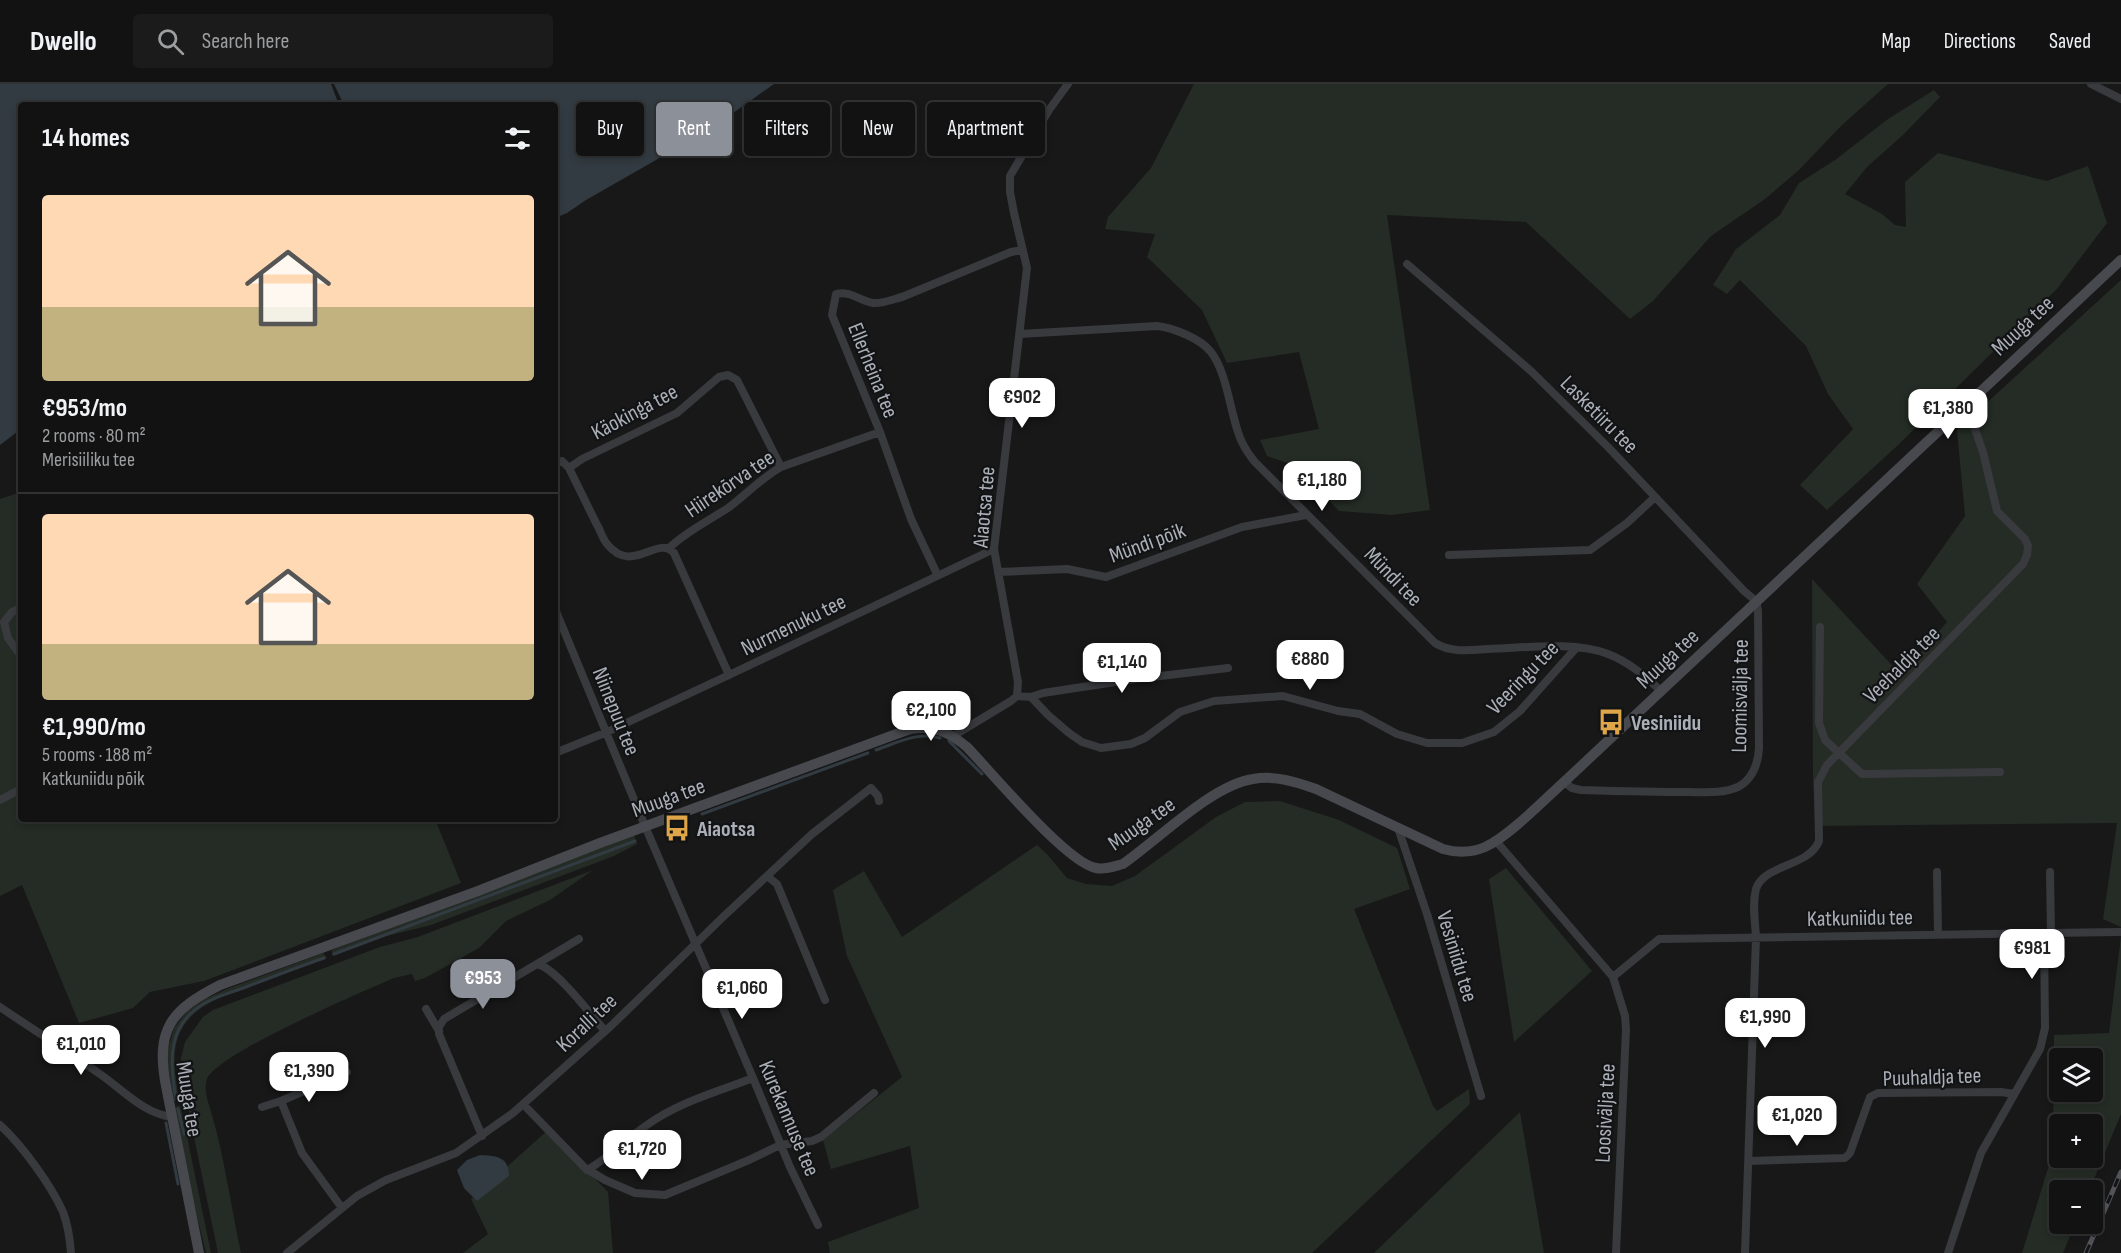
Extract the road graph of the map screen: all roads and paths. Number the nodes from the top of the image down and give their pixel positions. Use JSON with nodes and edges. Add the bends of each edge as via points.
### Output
{"nodes":[{"id":1,"x":1068,"y":84,"type":"edge"},
{"id":2,"x":2091,"y":84,"type":"edge"},
{"id":3,"x":2121,"y":99,"type":"edge"},
{"id":4,"x":1022,"y":250,"type":"junction"},
{"id":5,"x":2121,"y":260,"type":"edge"},
{"id":6,"x":1407,"y":264,"type":"dead end"},
{"id":7,"x":1020,"y":334,"type":"junction"},
{"id":8,"x":1960,"y":409,"type":"junction"},
{"id":9,"x":880,"y":432,"type":"junction"},
{"id":10,"x":558,"y":463,"type":"edge"},
{"id":11,"x":781,"y":467,"type":"junction"},
{"id":12,"x":569,"y":468,"type":"junction"},
{"id":13,"x":1654,"y":498,"type":"junction"},
{"id":14,"x":1306,"y":515,"type":"junction"},
{"id":15,"x":669,"y":548,"type":"junction"},
{"id":16,"x":994,"y":549,"type":"junction"},
{"id":17,"x":1449,"y":555,"type":"dead end"},
{"id":18,"x":998,"y":572,"type":"junction"},
{"id":19,"x":937,"y":574,"type":"junction"},
{"id":20,"x":1756,"y":601,"type":"junction"},
{"id":21,"x":18,"y":609,"type":"edge"},
{"id":22,"x":559,"y":626,"type":"edge"},
{"id":23,"x":1820,"y":627,"type":"dead end"},
{"id":24,"x":1576,"y":648,"type":"junction"},
{"id":25,"x":18,"y":652,"type":"edge"},
{"id":26,"x":1228,"y":668,"type":"dead end"},
{"id":27,"x":729,"y":675,"type":"junction"},
{"id":28,"x":1661,"y":691,"type":"junction"},
{"id":29,"x":1017,"y":696,"type":"junction"},
{"id":30,"x":1031,"y":697,"type":"junction"},
{"id":31,"x":607,"y":732,"type":"junction"},
{"id":32,"x":953,"y":736,"type":"junction"},
{"id":33,"x":558,"y":752,"type":"edge"},
{"id":34,"x":1838,"y":753,"type":"junction"},
{"id":35,"x":2000,"y":772,"type":"dead end"},
{"id":36,"x":1564,"y":782,"type":"junction"},
{"id":37,"x":18,"y":791,"type":"edge"},
{"id":38,"x":0,"y":800,"type":"edge"},
{"id":39,"x":879,"y":801,"type":"dead end"},
{"id":40,"x":645,"y":826,"type":"junction"},
{"id":41,"x":1398,"y":828,"type":"junction"},
{"id":42,"x":1496,"y":841,"type":"junction"},
{"id":43,"x":1937,"y":872,"type":"dead end"},
{"id":44,"x":2050,"y":872,"type":"dead end"},
{"id":45,"x":767,"y":876,"type":"junction"},
{"id":46,"x":2120,"y":932,"type":"edge"},
{"id":47,"x":2047,"y":933,"type":"junction"},
{"id":48,"x":1938,"y":934,"type":"junction"},
{"id":49,"x":1756,"y":937,"type":"junction"},
{"id":50,"x":579,"y":939,"type":"dead end"},
{"id":51,"x":695,"y":945,"type":"junction"},
{"id":52,"x":537,"y":964,"type":"junction"},
{"id":53,"x":1613,"y":977,"type":"junction"},
{"id":54,"x":825,"y":1000,"type":"dead end"},
{"id":55,"x":0,"y":1007,"type":"edge"},
{"id":56,"x":426,"y":1009,"type":"dead end"},
{"id":57,"x":439,"y":1031,"type":"junction"},
{"id":58,"x":604,"y":1031,"type":"junction"},
{"id":59,"x":347,"y":1072,"type":"dead end"},
{"id":60,"x":753,"y":1078,"type":"junction"},
{"id":61,"x":874,"y":1093,"type":"dead end"},
{"id":62,"x":2014,"y":1094,"type":"junction"},
{"id":63,"x":1481,"y":1096,"type":"dead end"},
{"id":64,"x":281,"y":1101,"type":"junction"},
{"id":65,"x":523,"y":1104,"type":"junction"},
{"id":66,"x":262,"y":1107,"type":"dead end"},
{"id":67,"x":172,"y":1117,"type":"junction"},
{"id":68,"x":0,"y":1125,"type":"edge"},
{"id":69,"x":482,"y":1136,"type":"junction"},
{"id":70,"x":780,"y":1145,"type":"junction"},
{"id":71,"x":1749,"y":1161,"type":"junction"},
{"id":72,"x":587,"y":1170,"type":"junction"},
{"id":73,"x":342,"y":1208,"type":"junction"},
{"id":74,"x":818,"y":1225,"type":"dead end"},
{"id":75,"x":71,"y":1253,"type":"edge"},
{"id":76,"x":199,"y":1253,"type":"edge"},
{"id":77,"x":287,"y":1253,"type":"edge"},
{"id":78,"x":1616,"y":1253,"type":"edge"},
{"id":79,"x":1746,"y":1253,"type":"edge"},
{"id":80,"x":1948,"y":1253,"type":"edge"}],
"edges":[{"from":1,"to":4,"type":"street","name":"Aiaotsa tee","via":[[1010,176]]},
{"from":2,"to":3,"type":"street"},
{"from":4,"to":7,"type":"street","name":"Aiaotsa tee","via":[[1027,268]]},
{"from":4,"to":9,"type":"street","name":"Ellerheina tee","via":[[887,301],[875,303],[846,293],[836,294],[832,315]]},
{"from":5,"to":8,"type":"street","name":"Muuga tee"},
{"from":6,"to":13,"type":"street","name":"Lasketiiru tee","via":[[1532,372]]},
{"from":7,"to":14,"type":"street","name":"Mündi tee","via":[[1157,326],[1174,328],[1207,347],[1227,391],[1244,447]]},
{"from":7,"to":16,"type":"street","name":"Aiaotsa tee"},
{"from":8,"to":20,"type":"street","name":"Muuga tee"},
{"from":8,"to":34,"type":"street","name":"Veehaldja tee","via":[[1973,424],[1996,507],[2028,546],[2024,564]]},
{"from":9,"to":11,"type":"street","name":"Hiirekõrva tee"},
{"from":9,"to":19,"type":"street","name":"Ellerheina tee","via":[[911,519]]},
{"from":10,"to":12,"type":"street"},
{"from":11,"to":12,"type":"street","name":"Käokinga tee","via":[[737,380],[728,375],[719,377],[677,413]]},
{"from":11,"to":15,"type":"street","name":"Hiirekõrva tee"},
{"from":12,"to":15,"type":"street","via":[[607,544],[619,553],[636,557],[664,546]]},
{"from":13,"to":17,"type":"street","via":[[1590,550]]},
{"from":13,"to":20,"type":"street","name":"Lasketiiru tee"},
{"from":14,"to":18,"type":"street","name":"Mündi põik","via":[[1242,527],[1106,577],[1067,569]]},
{"from":14,"to":24,"type":"street","name":"Mündi tee","via":[[1425,635],[1442,647]]},
{"from":15,"to":27,"type":"street"},
{"from":16,"to":18,"type":"street","name":"Aiaotsa tee"},
{"from":16,"to":19,"type":"street","name":"Nurmenuku tee"},
{"from":18,"to":29,"type":"street","name":"Aiaotsa tee","via":[[1018,682]]},
{"from":19,"to":27,"type":"street","name":"Nurmenuku tee"},
{"from":20,"to":28,"type":"street","name":"Muuga tee"},
{"from":20,"to":36,"type":"street","name":"Loomisvälja tee","via":[[1759,748],[1756,766],[1746,781],[1721,792],[1581,790]]},
{"from":21,"to":25,"type":"street","via":[[4,622],[8,638]]},
{"from":22,"to":31,"type":"street","name":"Niinepuu tee"},
{"from":23,"to":34,"type":"street","via":[[1819,723],[1826,740]]},
{"from":24,"to":28,"type":"street","name":"Mündi tee","via":[[1616,657]]},
{"from":24,"to":30,"type":"street","name":"Veeringu tee","via":[[1520,711],[1494,732],[1462,743],[1427,743],[1397,734],[1360,714],[1283,696],[1214,701],[1180,712],[1131,744],[1101,748],[1069,733]]},
{"from":26,"to":30,"type":"street"},
{"from":27,"to":31,"type":"street","name":"Nurmenuku tee"},
{"from":28,"to":36,"type":"street","name":"Muuga tee"},
{"from":29,"to":30,"type":"street"},
{"from":29,"to":32,"type":"street"},
{"from":31,"to":33,"type":"street","name":"Nurmenuku tee"},
{"from":31,"to":40,"type":"street","name":"Niinepuu tee"},
{"from":32,"to":40,"type":"street","name":"Muuga tee","via":[[930,728],[910,729]]},
{"from":32,"to":41,"type":"street","name":"Muuga tee","via":[[1063,848],[1095,868],[1123,864],[1226,787],[1252,779],[1298,782]]},
{"from":34,"to":35,"type":"street","via":[[1862,774]]},
{"from":34,"to":49,"type":"street","name":"Veehaldja tee","via":[[1818,782],[1816,848],[1766,876],[1757,886]]},
{"from":36,"to":42,"type":"street","name":"Muuga tee"},
{"from":37,"to":38,"type":"street"},
{"from":39,"to":45,"type":"street","name":"Koralli tee","via":[[872,788],[862,794]]},
{"from":40,"to":51,"type":"street","name":"Kurekannuse tee"},
{"from":40,"to":67,"type":"street","name":"Muuga tee","via":[[220,985],[197,997],[176,1014],[163,1047],[163,1072]]},
{"from":41,"to":42,"type":"street","name":"Muuga tee","via":[[1456,852],[1484,848]]},
{"from":41,"to":63,"type":"street","name":"Vesiniidu tee"},
{"from":42,"to":53,"type":"street"},
{"from":43,"to":48,"type":"street"},
{"from":44,"to":47,"type":"street"},
{"from":45,"to":51,"type":"street","name":"Koralli tee"},
{"from":45,"to":54,"type":"street","via":[[777,885]]},
{"from":46,"to":47,"type":"street","name":"Katkuniidu tee"},
{"from":47,"to":48,"type":"street","name":"Katkuniidu tee"},
{"from":47,"to":62,"type":"street","via":[[2043,1039]]},
{"from":48,"to":49,"type":"street","name":"Katkuniidu tee"},
{"from":49,"to":53,"type":"street","name":"Katkuniidu tee","via":[[1659,939]]},
{"from":49,"to":71,"type":"street"},
{"from":50,"to":52,"type":"street"},
{"from":51,"to":58,"type":"street","name":"Koralli tee"},
{"from":51,"to":60,"type":"street","name":"Kurekannuse tee"},
{"from":52,"to":57,"type":"street","via":[[444,1019]]},
{"from":52,"to":58,"type":"street","via":[[563,983]]},
{"from":53,"to":78,"type":"street","name":"Loosivälja tee","via":[[1626,1029]]},
{"from":55,"to":67,"type":"street","via":[[148,1109]]},
{"from":56,"to":57,"type":"street"},
{"from":57,"to":69,"type":"street"},
{"from":58,"to":65,"type":"street","name":"Koralli tee"},
{"from":59,"to":64,"type":"street"},
{"from":60,"to":70,"type":"street","name":"Kurekannuse tee"},
{"from":60,"to":72,"type":"street","via":[[664,1114]]},
{"from":61,"to":70,"type":"street","via":[[821,1137]]},
{"from":62,"to":71,"type":"street","name":"Puuhaldja tee","via":[[1878,1093],[1870,1096],[1845,1158]]},
{"from":62,"to":80,"type":"street","via":[[1981,1153]]},
{"from":64,"to":66,"type":"street"},
{"from":64,"to":73,"type":"street","via":[[302,1153]]},
{"from":65,"to":69,"type":"street","name":"Koralli tee"},
{"from":65,"to":72,"type":"street"},
{"from":67,"to":76,"type":"street","name":"Muuga tee"},
{"from":68,"to":75,"type":"street","via":[[19,1144],[57,1201]]},
{"from":69,"to":73,"type":"street","name":"Koralli tee","via":[[456,1153],[386,1180]]},
{"from":70,"to":72,"type":"street","via":[[665,1195],[635,1193]]},
{"from":70,"to":74,"type":"street","name":"Kurekannuse tee"},
{"from":71,"to":79,"type":"street"},
{"from":73,"to":77,"type":"street","name":"Koralli tee"}]}
